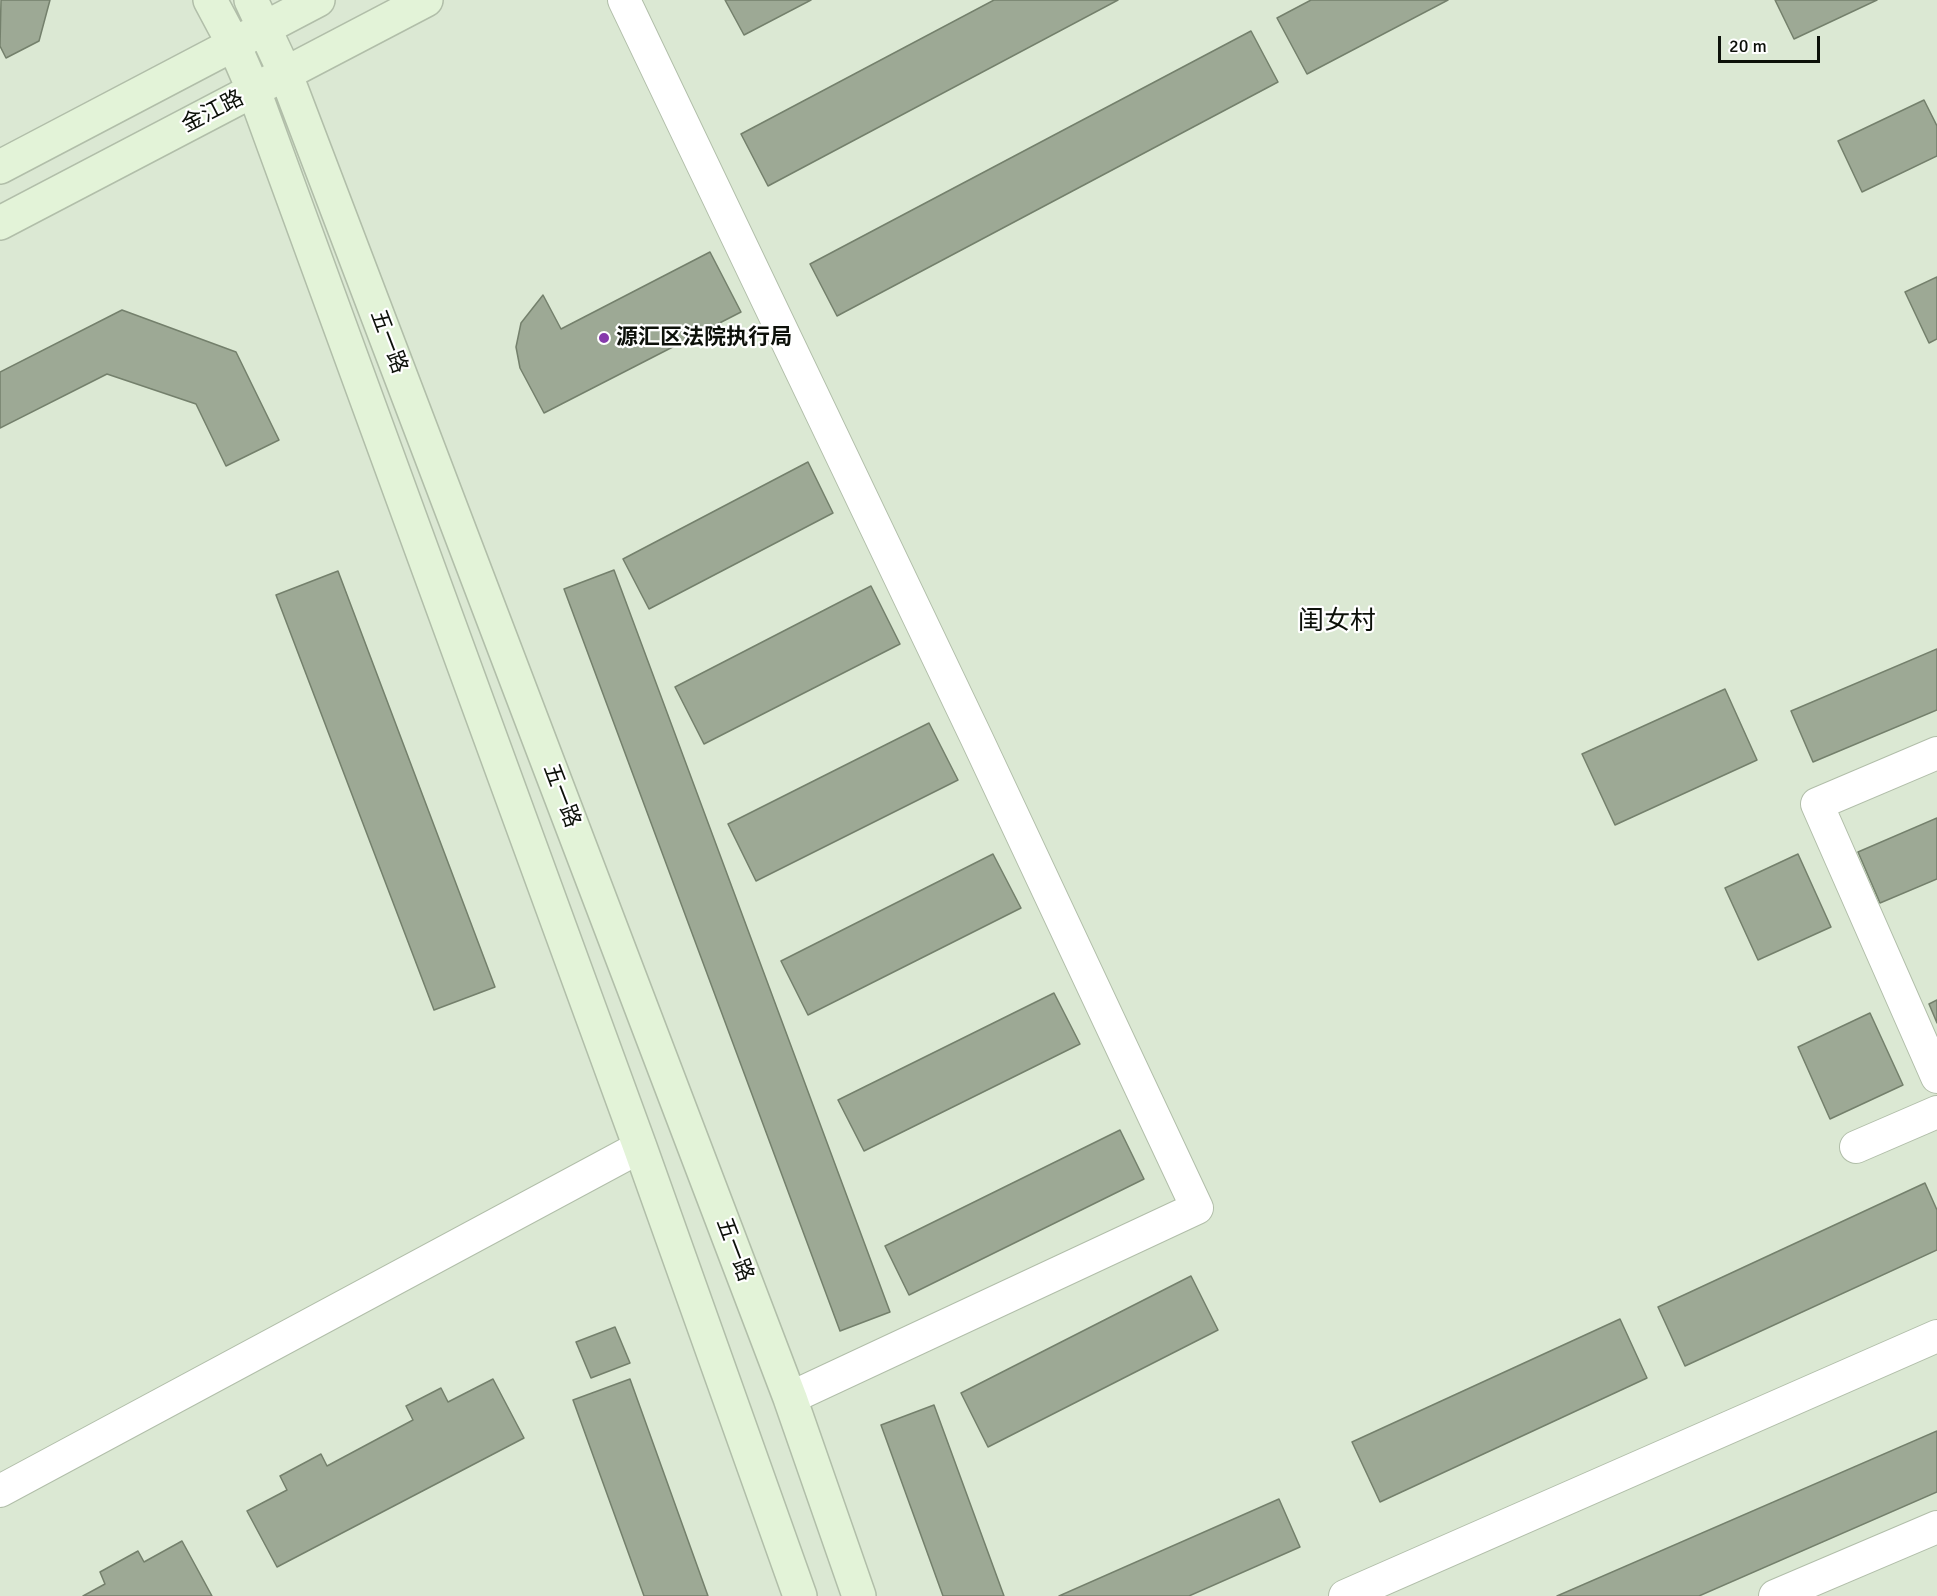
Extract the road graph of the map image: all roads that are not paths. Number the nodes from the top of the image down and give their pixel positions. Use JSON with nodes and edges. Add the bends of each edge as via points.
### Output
{"nodes":[{"id":1,"x":210,"y":0,"type":"edge"},
{"id":2,"x":251,"y":0,"type":"edge"},
{"id":3,"x":318,"y":0,"type":"edge"},
{"id":4,"x":426,"y":0,"type":"edge"},
{"id":5,"x":624,"y":0,"type":"edge"},
{"id":6,"x":266,"y":29,"type":"junction"},
{"id":7,"x":234,"y":45,"type":"junction"},
{"id":8,"x":286,"y":75,"type":"junction"},
{"id":9,"x":254,"y":91,"type":"junction"},
{"id":10,"x":0,"y":167,"type":"edge"},
{"id":11,"x":0,"y":223,"type":"edge"},
{"id":12,"x":1937,"y":753,"type":"edge"},
{"id":13,"x":1937,"y":1077,"type":"edge"},
{"id":14,"x":1937,"y":1112,"type":"edge"},
{"id":15,"x":640,"y":1147,"type":"junction"},
{"id":16,"x":1856,"y":1147,"type":"dead end"},
{"id":17,"x":1937,"y":1336,"type":"edge"},
{"id":18,"x":790,"y":1398,"type":"junction"},
{"id":19,"x":0,"y":1491,"type":"edge"},
{"id":20,"x":1937,"y":1527,"type":"edge"},
{"id":21,"x":800,"y":1596,"type":"edge"},
{"id":22,"x":859,"y":1596,"type":"edge"},
{"id":23,"x":1345,"y":1596,"type":"edge"},
{"id":24,"x":1775,"y":1596,"type":"edge"}],
"edges":[{"from":1,"to":7,"type":"street","name":"五一路"},
{"from":2,"to":6,"type":"street","name":"五一路"},
{"from":3,"to":6,"type":"street"},
{"from":4,"to":8,"type":"street","name":"金江路"},
{"from":5,"to":18,"type":"street","via":[[1197,1208]]},
{"from":6,"to":7,"type":"street"},
{"from":6,"to":8,"type":"street","name":"五一路"},
{"from":7,"to":9,"type":"street","name":"五一路"},
{"from":7,"to":10,"type":"street"},
{"from":8,"to":9,"type":"street","name":"金江路"},
{"from":8,"to":18,"type":"street","name":"五一路"},
{"from":9,"to":11,"type":"street","name":"金江路"},
{"from":9,"to":15,"type":"street","name":"五一路"},
{"from":12,"to":13,"type":"street","via":[[1817,804]]},
{"from":14,"to":16,"type":"street"},
{"from":15,"to":19,"type":"street"},
{"from":15,"to":21,"type":"street","name":"五一路"},
{"from":17,"to":23,"type":"street"},
{"from":18,"to":22,"type":"street","name":"五一路"},
{"from":20,"to":24,"type":"street"}]}
